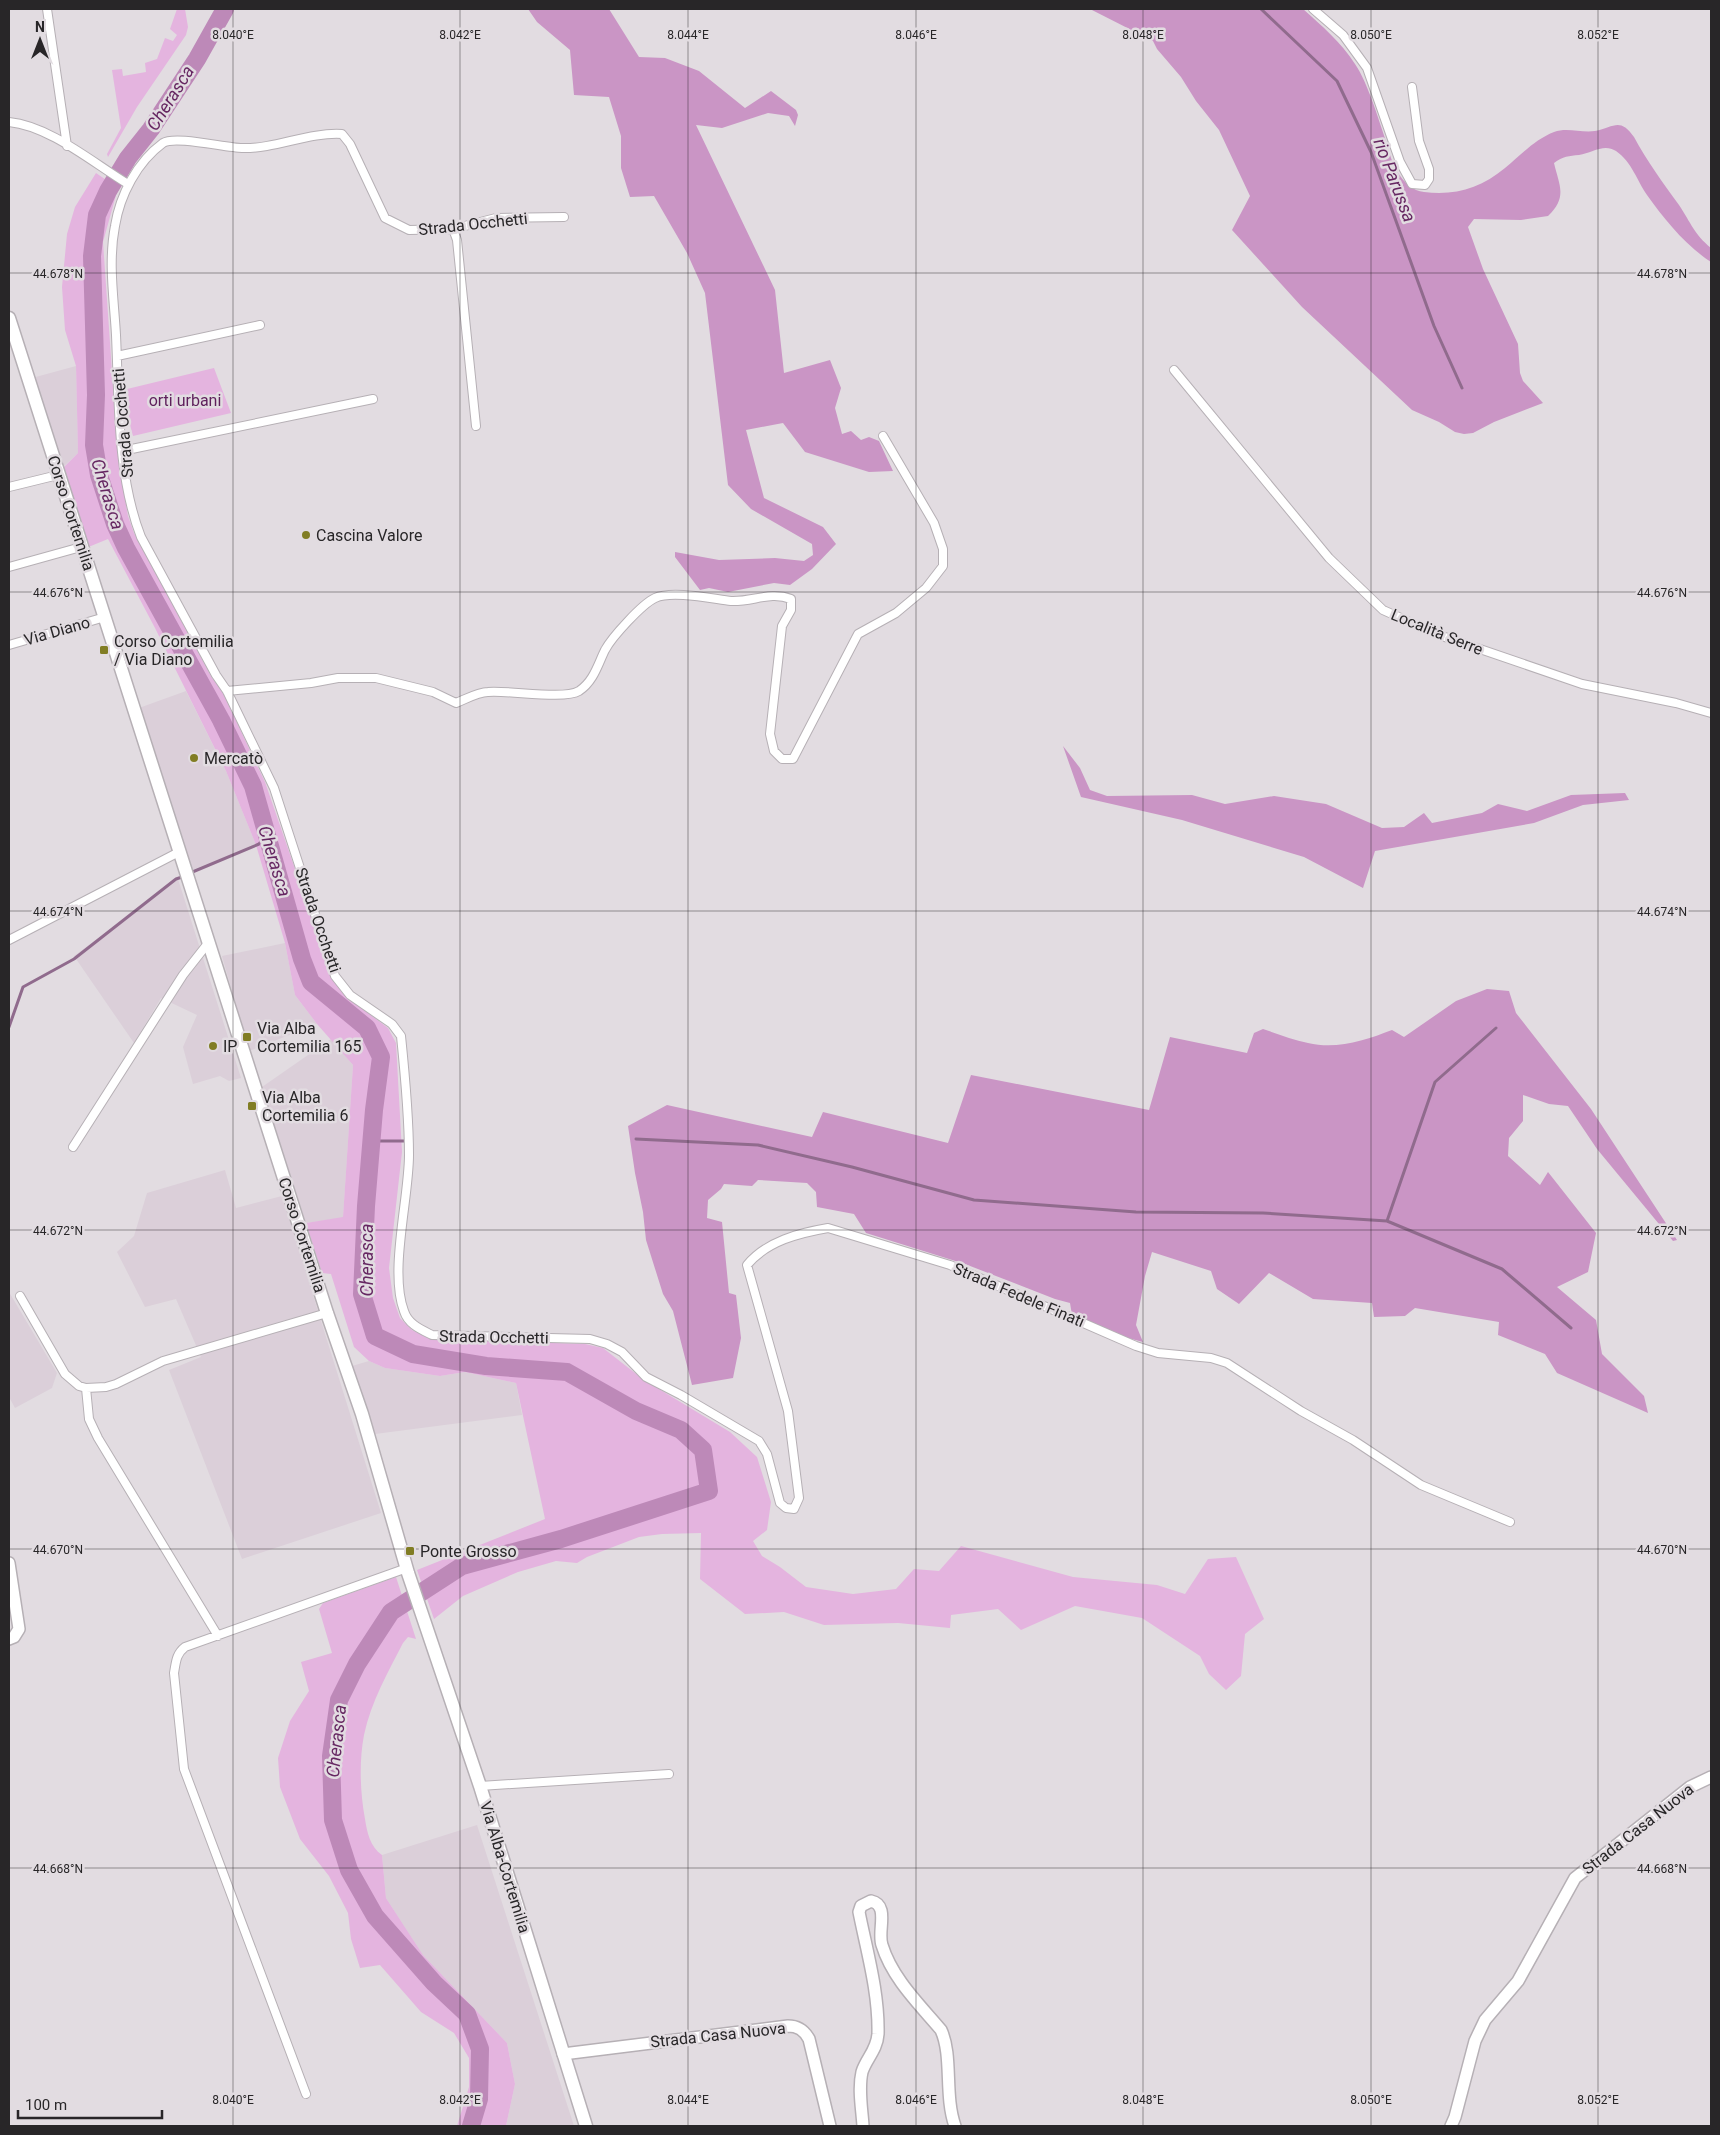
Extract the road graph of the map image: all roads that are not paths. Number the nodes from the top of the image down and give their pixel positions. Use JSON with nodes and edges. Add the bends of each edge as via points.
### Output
{"nodes":[{"id":1,"x":47,"y":9,"type":"edge"},
{"id":2,"x":1313,"y":9,"type":"edge"},
{"id":3,"x":1412,"y":87,"type":"dead end"},
{"id":4,"x":9,"y":122,"type":"edge"},
{"id":5,"x":67,"y":146,"type":"junction"},
{"id":6,"x":128,"y":184,"type":"junction"},
{"id":7,"x":564,"y":216,"type":"dead end"},
{"id":8,"x":453,"y":229,"type":"junction"},
{"id":9,"x":9,"y":318,"type":"edge"},
{"id":10,"x":260,"y":325,"type":"dead end"},
{"id":11,"x":117,"y":356,"type":"junction"},
{"id":12,"x":1174,"y":370,"type":"dead end"},
{"id":13,"x":373,"y":398,"type":"dead end"},
{"id":14,"x":476,"y":426,"type":"dead end"},
{"id":15,"x":883,"y":436,"type":"dead end"},
{"id":16,"x":122,"y":451,"type":"junction"},
{"id":17,"x":58,"y":475,"type":"junction"},
{"id":18,"x":9,"y":487,"type":"edge"},
{"id":19,"x":81,"y":546,"type":"junction"},
{"id":20,"x":9,"y":567,"type":"edge"},
{"id":21,"x":105,"y":617,"type":"junction"},
{"id":22,"x":9,"y":645,"type":"edge"},
{"id":23,"x":227,"y":691,"type":"junction"},
{"id":24,"x":1711,"y":713,"type":"edge"},
{"id":25,"x":179,"y":852,"type":"junction"},
{"id":26,"x":9,"y":940,"type":"edge"},
{"id":27,"x":209,"y":942,"type":"junction"},
{"id":28,"x":72,"y":1147,"type":"dead end"},
{"id":29,"x":20,"y":1296,"type":"dead end"},
{"id":30,"x":327,"y":1312,"type":"junction"},
{"id":31,"x":86,"y":1388,"type":"junction"},
{"id":32,"x":794,"y":1509,"type":"joint"},
{"id":33,"x":1510,"y":1522,"type":"dead end"},
{"id":34,"x":9,"y":1563,"type":"edge"},
{"id":35,"x":408,"y":1571,"type":"junction"},
{"id":36,"x":420,"y":1608,"type":"joint"},
{"id":37,"x":218,"y":1636,"type":"junction"},
{"id":38,"x":9,"y":1639,"type":"edge"},
{"id":39,"x":669,"y":1774,"type":"dead end"},
{"id":40,"x":1711,"y":1777,"type":"edge"},
{"id":41,"x":480,"y":1786,"type":"junction"},
{"id":42,"x":562,"y":2054,"type":"junction"},
{"id":43,"x":306,"y":2094,"type":"dead end"},
{"id":44,"x":586,"y":2126,"type":"edge"},
{"id":45,"x":830,"y":2126,"type":"edge"},
{"id":46,"x":863,"y":2126,"type":"edge"},
{"id":47,"x":955,"y":2126,"type":"edge"},
{"id":48,"x":1451,"y":2126,"type":"edge"}],
"edges":[{"from":1,"to":5,"type":"street"},
{"from":2,"to":3,"type":"street","via":[[1343,35],[1367,68],[1400,162],[1412,184],[1425,186],[1429,169],[1419,141]]},
{"from":4,"to":5,"type":"street","via":[[25,124]]},
{"from":5,"to":6,"type":"street"},
{"from":6,"to":8,"type":"street","name":"Strada Occhetti","via":[[165,142],[181,140],[242,148],[267,147],[327,134],[342,134],[350,144],[385,218],[408,230]]},
{"from":6,"to":11,"type":"street","name":"Strada Occhetti","via":[[120,204],[111,250]]},
{"from":7,"to":8,"type":"street","name":"Strada Occhetti","via":[[496,218]]},
{"from":8,"to":14,"type":"street","via":[[457,240]]},
{"from":9,"to":17,"type":"main road","name":"Corso Cortemilia"},
{"from":10,"to":11,"type":"street"},
{"from":11,"to":16,"type":"street","name":"Strada Occhetti"},
{"from":12,"to":24,"type":"street","name":"Località Serre","via":[[1328,558],[1383,610],[1439,635],[1582,684]]},
{"from":13,"to":16,"type":"street"},
{"from":15,"to":23,"type":"street","via":[[934,523],[943,549],[943,566],[926,588],[896,613],[858,634],[793,759],[782,759],[774,751],[770,734],[782,626],[791,610],[791,599],[779,595],[741,601],[672,596],[656,598],[628,621],[606,649],[595,674],[578,692],[552,696],[485,692],[456,703],[433,692],[376,678],[338,678]]},
{"from":16,"to":23,"type":"street","name":"Strada Occhetti","via":[[132,514],[142,537]]},
{"from":17,"to":18,"type":"street"},
{"from":17,"to":19,"type":"main road","name":"Corso Cortemilia"},
{"from":19,"to":20,"type":"street"},
{"from":19,"to":21,"type":"main road","name":"Corso Cortemilia"},
{"from":21,"to":22,"type":"street","name":"Via Diano"},
{"from":21,"to":25,"type":"main road","name":"Corso Cortemilia"},
{"from":23,"to":32,"type":"street","name":"Strada Occhetti","via":[[274,788],[335,976],[350,994],[392,1024],[401,1036],[409,1155],[399,1262],[400,1296],[411,1324],[432,1335],[590,1339],[607,1344],[622,1352],[646,1378],[681,1394],[759,1441],[767,1454],[780,1503]]},
{"from":25,"to":26,"type":"street"},
{"from":25,"to":27,"type":"main road","name":"Corso Cortemilia"},
{"from":27,"to":28,"type":"street","via":[[183,975]]},
{"from":27,"to":30,"type":"main road","name":"Corso Cortemilia"},
{"from":29,"to":31,"type":"street","via":[[65,1374],[74,1384]]},
{"from":30,"to":31,"type":"street","via":[[163,1361],[116,1384]]},
{"from":30,"to":35,"type":"main road","name":"Corso Cortemilia","via":[[362,1414]]},
{"from":31,"to":37,"type":"street","via":[[88,1419],[98,1438]]},
{"from":32,"to":33,"type":"street","name":"Strada Fedele Finati","via":[[799,1498],[788,1411],[747,1264],[770,1245],[828,1228],[950,1265],[1136,1346],[1158,1353],[1211,1358],[1227,1363],[1416,1482]]},
{"from":34,"to":38,"type":"street","via":[[19,1629]]},
{"from":35,"to":36,"type":"main road","name":"Corso Cortemilia"},
{"from":35,"to":37,"type":"street"},
{"from":36,"to":41,"type":"main road","name":"Via Alba-Cortemilia"},
{"from":37,"to":43,"type":"street","via":[[185,1647],[176,1660],[174,1673],[184,1769]]},
{"from":39,"to":41,"type":"street"},
{"from":40,"to":48,"type":"street","name":"Strada Casa Nuova","via":[[1690,1786],[1575,1878],[1518,1981],[1485,2020],[1475,2041]]},
{"from":41,"to":42,"type":"main road","name":"Via Alba-Cortemilia"},
{"from":42,"to":44,"type":"main road","name":"Via Alba-Cortemilia"},
{"from":42,"to":45,"type":"street","name":"Strada Casa Nuova","via":[[798,2027],[809,2039]]},
{"from":46,"to":47,"type":"street","via":[[862,2071],[873,2054],[878,2036],[874,1987],[859,1912],[861,1906],[871,1901],[878,1903],[882,1910],[882,1944],[899,1979],[944,2038],[948,2095]]}]}
